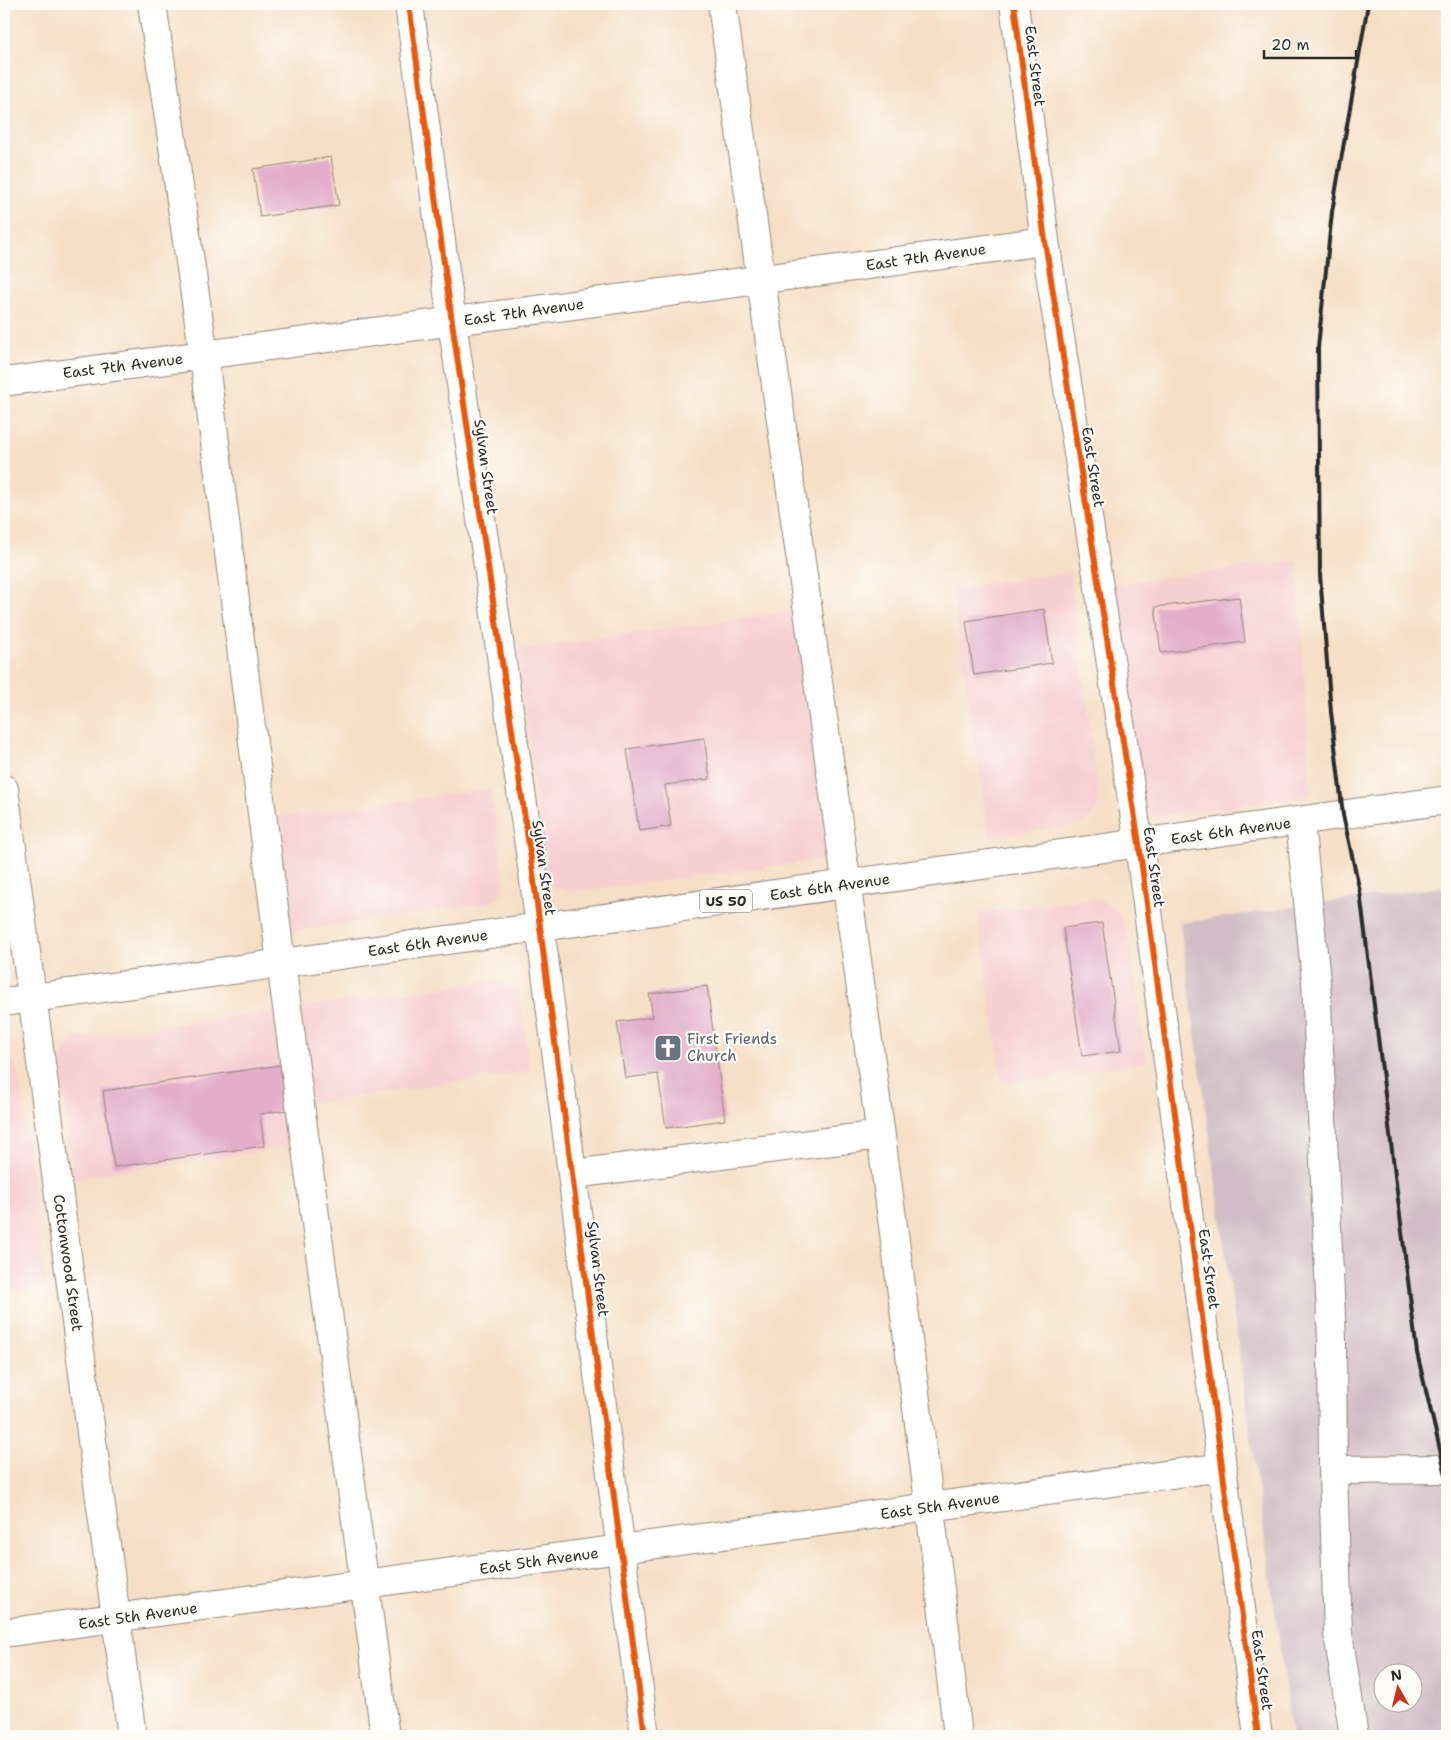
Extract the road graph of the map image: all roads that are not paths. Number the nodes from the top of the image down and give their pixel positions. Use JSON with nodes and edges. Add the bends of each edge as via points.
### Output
{"nodes":[{"id":1,"x":152,"y":4,"type":"edge"},
{"id":2,"x":409,"y":4,"type":"edge"},
{"id":3,"x":722,"y":4,"type":"edge"},
{"id":4,"x":1014,"y":4,"type":"edge"},
{"id":5,"x":1045,"y":241,"type":"junction"},
{"id":6,"x":759,"y":279,"type":"junction"},
{"id":7,"x":452,"y":322,"type":"junction"},
{"id":8,"x":204,"y":356,"type":"junction"},
{"id":9,"x":4,"y":382,"type":"edge"},
{"id":10,"x":4,"y":789,"type":"edge"},
{"id":11,"x":1447,"y":800,"type":"edge"},
{"id":12,"x":1300,"y":821,"type":"junction"},
{"id":13,"x":1139,"y":844,"type":"junction"},
{"id":14,"x":846,"y":884,"type":"junction"},
{"id":15,"x":540,"y":927,"type":"junction"},
{"id":16,"x":281,"y":963,"type":"junction"},
{"id":17,"x":32,"y":998,"type":"junction"},
{"id":18,"x":4,"y":1002,"type":"edge"},
{"id":19,"x":880,"y":1135,"type":"junction"},
{"id":20,"x":573,"y":1174,"type":"junction"},
{"id":21,"x":1223,"y":1467,"type":"junction"},
{"id":22,"x":1447,"y":1469,"type":"edge"},
{"id":23,"x":1333,"y":1470,"type":"junction"},
{"id":24,"x":930,"y":1507,"type":"junction"},
{"id":25,"x":620,"y":1550,"type":"junction"},
{"id":26,"x":364,"y":1585,"type":"junction"},
{"id":27,"x":116,"y":1619,"type":"junction"},
{"id":28,"x":4,"y":1633,"type":"edge"},
{"id":29,"x":132,"y":1736,"type":"edge"},
{"id":30,"x":385,"y":1736,"type":"edge"},
{"id":31,"x":645,"y":1736,"type":"edge"},
{"id":32,"x":958,"y":1736,"type":"edge"},
{"id":33,"x":1258,"y":1736,"type":"edge"},
{"id":34,"x":1354,"y":1736,"type":"edge"}],
"edges":[{"from":1,"to":8,"type":"street"},
{"from":2,"to":7,"type":"street","name":"Sylvan Street"},
{"from":3,"to":6,"type":"street"},
{"from":4,"to":5,"type":"street","name":"East Street"},
{"from":5,"to":6,"type":"street","name":"East 7th Avenue"},
{"from":5,"to":13,"type":"street","name":"East Street"},
{"from":6,"to":7,"type":"street","name":"East 7th Avenue"},
{"from":6,"to":14,"type":"street"},
{"from":7,"to":8,"type":"street","name":"East 7th Avenue"},
{"from":7,"to":15,"type":"street","name":"Sylvan Street"},
{"from":8,"to":9,"type":"street","name":"East 7th Avenue"},
{"from":8,"to":16,"type":"street"},
{"from":10,"to":17,"type":"street","name":"Cottonwood Street"},
{"from":11,"to":12,"type":"street","name":"East 6th Avenue","number":"US 50"},
{"from":12,"to":13,"type":"street","name":"East 6th Avenue","number":"US 50"},
{"from":12,"to":23,"type":"street","via":[[1316,981],[1332,1340]]},
{"from":13,"to":14,"type":"street","name":"East 6th Avenue","number":"US 50"},
{"from":13,"to":21,"type":"street","name":"East Street"},
{"from":14,"to":15,"type":"street","name":"East 6th Avenue","number":"US 50"},
{"from":14,"to":19,"type":"street"},
{"from":15,"to":16,"type":"street","name":"East 6th Avenue","number":"US 50"},
{"from":15,"to":20,"type":"street","name":"Sylvan Street"},
{"from":16,"to":17,"type":"street","name":"East 6th Avenue","number":"US 50"},
{"from":16,"to":26,"type":"street"},
{"from":17,"to":18,"type":"street","name":"East 6th Avenue","number":"US 50"},
{"from":17,"to":27,"type":"street","name":"Cottonwood Street"},
{"from":19,"to":20,"type":"street"},
{"from":19,"to":24,"type":"street"},
{"from":20,"to":25,"type":"street","name":"Sylvan Street"},
{"from":21,"to":24,"type":"street","name":"East 5th Avenue"},
{"from":21,"to":33,"type":"street","name":"East Street"},
{"from":22,"to":23,"type":"street"},
{"from":23,"to":34,"type":"street","via":[[1338,1634]]},
{"from":24,"to":25,"type":"street","name":"East 5th Avenue"},
{"from":24,"to":32,"type":"street"},
{"from":25,"to":26,"type":"street","name":"East 5th Avenue"},
{"from":25,"to":31,"type":"street","name":"Sylvan Street"},
{"from":26,"to":27,"type":"street","name":"East 5th Avenue"},
{"from":26,"to":30,"type":"street"},
{"from":27,"to":28,"type":"street","name":"East 5th Avenue"},
{"from":27,"to":29,"type":"street","name":"Cottonwood Street"}]}
